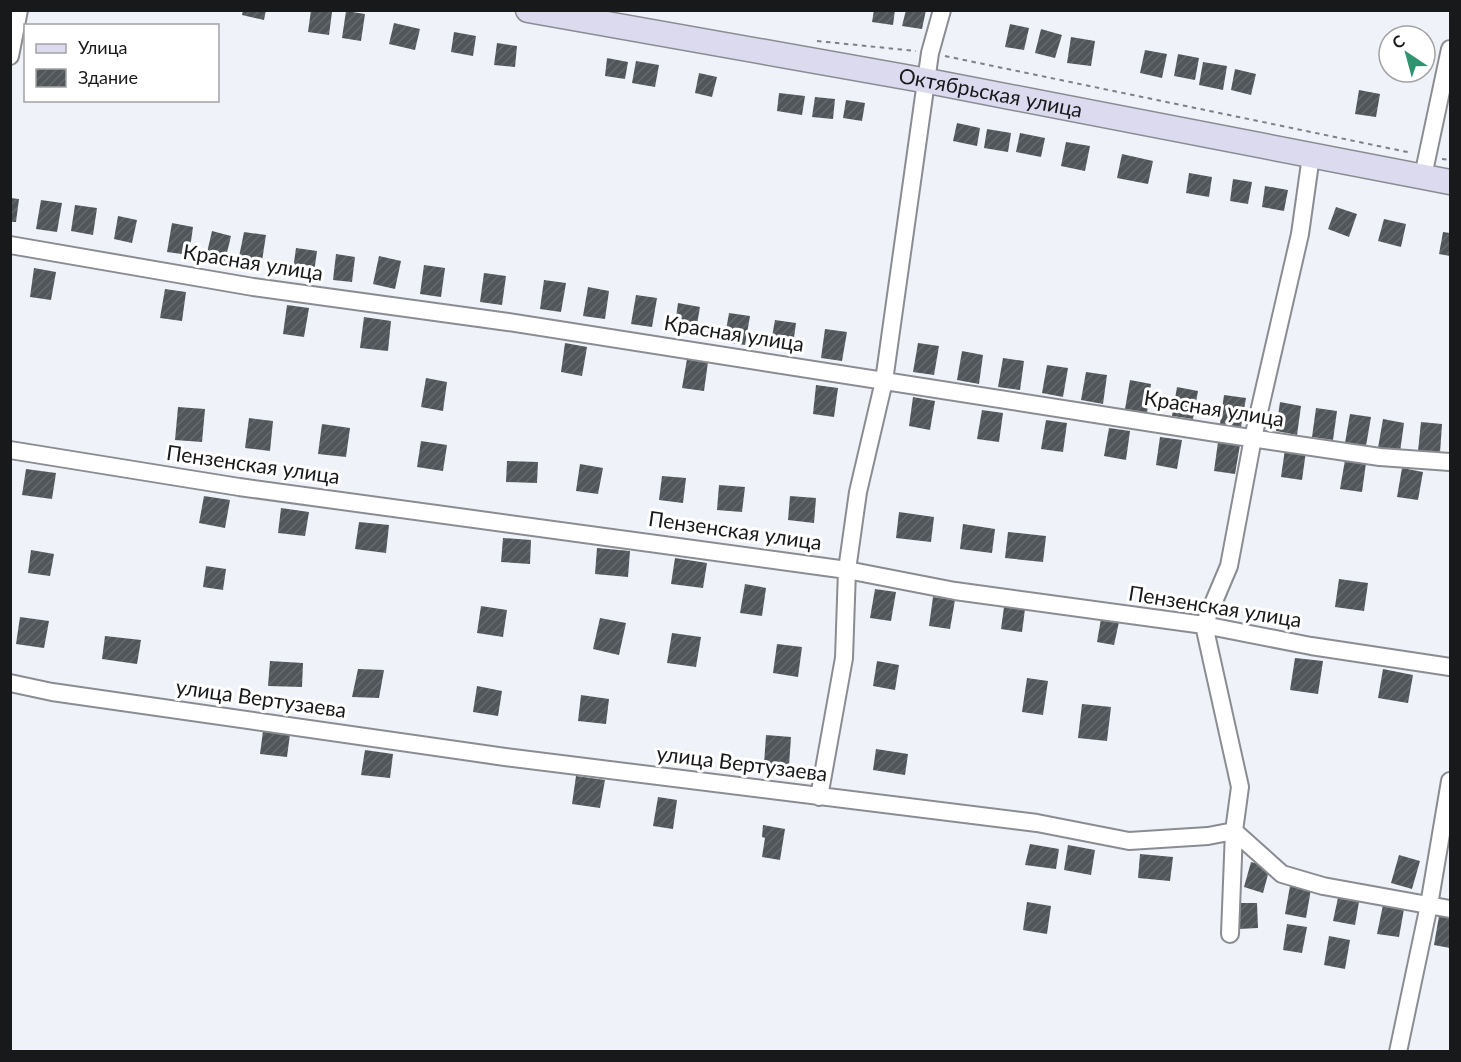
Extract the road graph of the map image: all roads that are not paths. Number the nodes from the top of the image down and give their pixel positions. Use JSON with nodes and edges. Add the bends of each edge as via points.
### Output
{"nodes":[{"id":1,"x":19,"y":10,"type":"edge"},
{"id":2,"x":528,"y":10,"type":"edge"},
{"id":3,"x":942,"y":10,"type":"edge"},
{"id":4,"x":1450,"y":49,"type":"edge"},
{"id":5,"x":10,"y":56,"type":"edge"},
{"id":6,"x":928,"y":81,"type":"junction"},
{"id":7,"x":1311,"y":156,"type":"junction"},
{"id":8,"x":1425,"y":166,"type":"junction"},
{"id":9,"x":1450,"y":182,"type":"edge"},
{"id":10,"x":10,"y":245,"type":"edge"},
{"id":11,"x":884,"y":381,"type":"junction"},
{"id":12,"x":1253,"y":438,"type":"junction"},
{"id":13,"x":10,"y":450,"type":"edge"},
{"id":14,"x":1450,"y":462,"type":"edge"},
{"id":15,"x":847,"y":570,"type":"junction"},
{"id":16,"x":1204,"y":625,"type":"junction"},
{"id":17,"x":1450,"y":667,"type":"edge"},
{"id":18,"x":10,"y":683,"type":"edge"},
{"id":19,"x":1450,"y":781,"type":"edge"},
{"id":20,"x":819,"y":797,"type":"junction"},
{"id":21,"x":1234,"y":831,"type":"junction"},
{"id":22,"x":1430,"y":905,"type":"junction"},
{"id":23,"x":1450,"y":909,"type":"edge"},
{"id":24,"x":1230,"y":934,"type":"dead end"},
{"id":25,"x":1398,"y":1052,"type":"edge"}],
"edges":[{"from":1,"to":5,"type":"street"},
{"from":2,"to":6,"type":"main road","name":"Октябрьская улица"},
{"from":3,"to":6,"type":"street","via":[[930,53]]},
{"from":4,"to":8,"type":"street"},
{"from":6,"to":7,"type":"main road","name":"Октябрьская улица"},
{"from":6,"to":11,"type":"street"},
{"from":7,"to":8,"type":"main road","name":"Октябрьская улица"},
{"from":7,"to":12,"type":"street","via":[[1300,234]]},
{"from":8,"to":9,"type":"main road","name":"Октябрьская улица"},
{"from":10,"to":11,"type":"street","name":"Красная улица","via":[[254,287]]},
{"from":11,"to":12,"type":"street","name":"Красная улица"},
{"from":11,"to":15,"type":"street","via":[[858,492]]},
{"from":12,"to":14,"type":"street","name":"Красная улица","via":[[1380,457]]},
{"from":12,"to":16,"type":"street","via":[[1229,566]]},
{"from":13,"to":15,"type":"street","name":"Пензенская улица","via":[[238,487]]},
{"from":15,"to":16,"type":"street","name":"Пензенская улица","via":[[955,591]]},
{"from":15,"to":20,"type":"street","via":[[844,658]]},
{"from":16,"to":17,"type":"street","name":"Пензенская улица"},
{"from":16,"to":21,"type":"street","via":[[1240,787]]},
{"from":18,"to":20,"type":"street","name":"улица Вертузаева","via":[[505,757]]},
{"from":19,"to":22,"type":"street"},
{"from":20,"to":21,"type":"street","name":"улица Вертузаева","via":[[1037,823],[1129,841]]},
{"from":21,"to":22,"type":"street","via":[[1282,874],[1323,886]]},
{"from":21,"to":24,"type":"street"},
{"from":22,"to":23,"type":"street"},
{"from":22,"to":25,"type":"street"}]}
